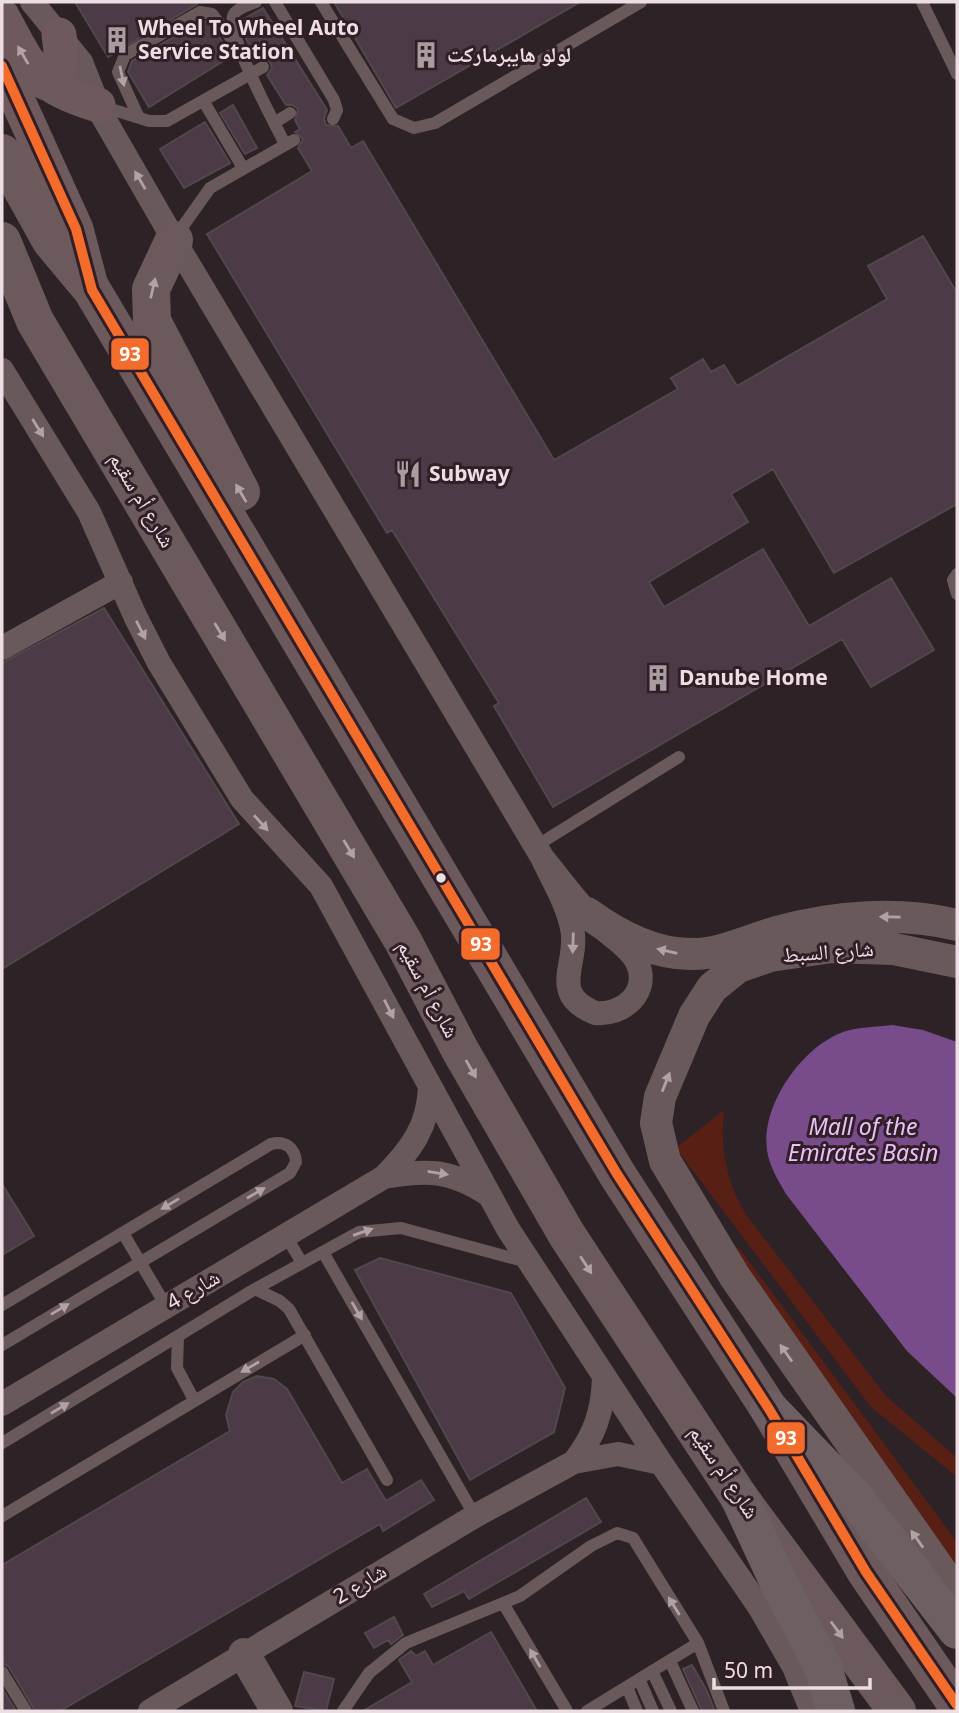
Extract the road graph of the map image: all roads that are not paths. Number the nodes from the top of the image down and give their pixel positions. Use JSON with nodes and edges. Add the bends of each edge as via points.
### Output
{"nodes":[{"id":1,"x":32,"y":2,"type":"edge"},
{"id":2,"x":256,"y":2,"type":"edge"},
{"id":3,"x":275,"y":2,"type":"edge"},
{"id":4,"x":321,"y":2,"type":"edge"},
{"id":5,"x":641,"y":2,"type":"edge"},
{"id":6,"x":922,"y":2,"type":"edge"},
{"id":7,"x":2,"y":16,"type":"edge"},
{"id":8,"x":59,"y":35,"type":"junction"},
{"id":9,"x":239,"y":48,"type":"junction"},
{"id":10,"x":2,"y":66,"type":"edge"},
{"id":11,"x":263,"y":67,"type":"dead end"},
{"id":12,"x":251,"y":74,"type":"junction"},
{"id":13,"x":957,"y":74,"type":"edge"},
{"id":14,"x":46,"y":83,"type":"junction"},
{"id":15,"x":204,"y":102,"type":"junction"},
{"id":16,"x":98,"y":105,"type":"junction"},
{"id":17,"x":290,"y":113,"type":"dead end"},
{"id":18,"x":139,"y":118,"type":"junction"},
{"id":19,"x":333,"y":119,"type":"dead end"},
{"id":20,"x":274,"y":123,"type":"junction"},
{"id":21,"x":2,"y":153,"type":"edge"},
{"id":22,"x":243,"y":169,"type":"junction"},
{"id":23,"x":174,"y":240,"type":"junction"},
{"id":24,"x":2,"y":241,"type":"edge"},
{"id":25,"x":2,"y":285,"type":"edge"},
{"id":26,"x":92,"y":290,"type":"junction"},
{"id":27,"x":36,"y":321,"type":"junction"},
{"id":28,"x":2,"y":370,"type":"edge"},
{"id":29,"x":957,"y":574,"type":"edge"},
{"id":30,"x":121,"y":582,"type":"junction"},
{"id":31,"x":957,"y":594,"type":"edge"},
{"id":32,"x":274,"y":601,"type":"junction"},
{"id":33,"x":2,"y":648,"type":"edge"},
{"id":34,"x":679,"y":757,"type":"dead end"},
{"id":35,"x":539,"y":851,"type":"junction"},
{"id":36,"x":587,"y":913,"type":"junction"},
{"id":37,"x":957,"y":925,"type":"edge"},
{"id":38,"x":957,"y":962,"type":"edge"},
{"id":39,"x":430,"y":1088,"type":"junction"},
{"id":40,"x":384,"y":1177,"type":"junction"},
{"id":41,"x":488,"y":1194,"type":"junction"},
{"id":42,"x":123,"y":1233,"type":"junction"},
{"id":43,"x":286,"y":1236,"type":"junction"},
{"id":44,"x":323,"y":1252,"type":"junction"},
{"id":45,"x":140,"y":1261,"type":"junction"},
{"id":46,"x":302,"y":1263,"type":"junction"},
{"id":47,"x":529,"y":1263,"type":"junction"},
{"id":48,"x":255,"y":1289,"type":"junction"},
{"id":49,"x":2,"y":1305,"type":"edge"},
{"id":50,"x":166,"y":1306,"type":"junction"},
{"id":51,"x":305,"y":1335,"type":"junction"},
{"id":52,"x":178,"y":1336,"type":"junction"},
{"id":53,"x":2,"y":1345,"type":"edge"},
{"id":54,"x":604,"y":1377,"type":"junction"},
{"id":55,"x":194,"y":1400,"type":"junction"},
{"id":56,"x":2,"y":1404,"type":"edge"},
{"id":57,"x":769,"y":1409,"type":"junction"},
{"id":58,"x":2,"y":1443,"type":"edge"},
{"id":59,"x":574,"y":1462,"type":"junction"},
{"id":60,"x":661,"y":1463,"type":"junction"},
{"id":61,"x":387,"y":1480,"type":"dead end"},
{"id":62,"x":739,"y":1497,"type":"junction"},
{"id":63,"x":2,"y":1516,"type":"edge"},
{"id":64,"x":475,"y":1516,"type":"junction"},
{"id":65,"x":957,"y":1594,"type":"edge"},
{"id":66,"x":503,"y":1603,"type":"junction"},
{"id":67,"x":957,"y":1630,"type":"edge"},
{"id":68,"x":698,"y":1643,"type":"junction"},
{"id":69,"x":244,"y":1654,"type":"junction"},
{"id":70,"x":670,"y":1661,"type":"junction"},
{"id":71,"x":652,"y":1671,"type":"junction"},
{"id":72,"x":2,"y":1672,"type":"edge"},
{"id":73,"x":633,"y":1683,"type":"junction"},
{"id":74,"x":610,"y":1705,"type":"edge"},
{"id":75,"x":957,"y":1705,"type":"edge"},
{"id":76,"x":594,"y":1710,"type":"edge"},
{"id":77,"x":26,"y":1711,"type":"edge"},
{"id":78,"x":150,"y":1711,"type":"edge"},
{"id":79,"x":277,"y":1711,"type":"edge"},
{"id":80,"x":343,"y":1711,"type":"edge"},
{"id":81,"x":568,"y":1711,"type":"edge"},
{"id":82,"x":637,"y":1711,"type":"edge"},
{"id":83,"x":653,"y":1711,"type":"edge"},
{"id":84,"x":671,"y":1711,"type":"edge"},
{"id":85,"x":693,"y":1711,"type":"edge"},
{"id":86,"x":724,"y":1711,"type":"edge"},
{"id":87,"x":812,"y":1711,"type":"edge"},
{"id":88,"x":836,"y":1711,"type":"edge"},
{"id":89,"x":897,"y":1711,"type":"edge"}],
"edges":[{"from":1,"to":8,"type":"street"},
{"from":2,"to":9,"type":"lane","via":[[233,15]]},
{"from":3,"to":19,"type":"lane","via":[[295,47],[336,105]]},
{"from":4,"to":5,"type":"lane","via":[[393,119],[414,128],[435,123]]},
{"from":6,"to":13,"type":"lane"},
{"from":14,"to":7,"type":"main road","one_way":true,"via":[[28,63]]},
{"from":8,"to":14,"type":"main road","via":[[62,63]]},
{"from":8,"to":16,"type":"street","via":[[85,69]]},
{"from":9,"to":12,"type":"lane"},
{"from":9,"to":18,"type":"lane","one_way":true,"via":[[212,14],[200,12],[125,55],[118,72]]},
{"from":10,"to":26,"type":"main road","via":[[76,229]]},
{"from":11,"to":12,"type":"lane"},
{"from":12,"to":15,"type":"lane"},
{"from":12,"to":20,"type":"lane"},
{"from":14,"to":16,"type":"main road"},
{"from":15,"to":18,"type":"lane","via":[[167,121]]},
{"from":15,"to":22,"type":"lane"},
{"from":16,"to":18,"type":"lane"},
{"from":23,"to":16,"type":"street","one_way":true},
{"from":17,"to":20,"type":"lane"},
{"from":20,"to":22,"type":"lane","via":[[290,142]]},
{"from":21,"to":26,"type":"main road","via":[[51,241]]},
{"from":22,"to":23,"type":"lane","via":[[203,194]]},
{"from":32,"to":23,"type":"main road","one_way":true,"via":[[278,572],[273,551],[152,321],[151,289]]},
{"from":23,"to":35,"type":"street"},
{"from":24,"to":27,"type":"main road","name":"شارع أم سقيم"},
{"from":25,"to":27,"type":"main road"},
{"from":26,"to":32,"type":"main road"},
{"from":27,"to":62,"type":"main road","name":"شارع أم سقيم","one_way":true,"via":[[403,941],[529,1173]]},
{"from":28,"to":30,"type":"street","one_way":true,"via":[[89,512]]},
{"from":29,"to":31,"type":"lane","via":[[953,580]]},
{"from":30,"to":33,"type":"street"},
{"from":30,"to":39,"type":"street","one_way":true,"via":[[159,663],[242,799],[321,886]]},
{"from":32,"to":57,"type":"main road","via":[[617,1174]]},
{"from":34,"to":35,"type":"lane"},
{"from":35,"to":36,"type":"street"},
{"from":35,"to":36,"type":"street","one_way":true,"via":[[573,933],[569,989],[586,1010],[613,1013],[635,997],[640,970],[632,953]]},
{"from":37,"to":36,"type":"street","one_way":true,"via":[[896,917],[839,919],[780,931],[719,951],[687,954],[634,940]]},
{"from":65,"to":38,"type":"street","name":"شارع السبط","one_way":true,"via":[[757,1310],[660,1149],[656,1123],[660,1097],[694,1016],[712,988],[738,967],[770,956],[832,947],[894,949]]},
{"from":39,"to":40,"type":"street","name":"شارع 4","via":[[417,1140]]},
{"from":39,"to":41,"type":"street"},
{"from":40,"to":41,"type":"street","name":"شارع 4","one_way":true,"via":[[433,1171],[462,1179]]},
{"from":40,"to":43,"type":"street","name":"شارع 4"},
{"from":41,"to":47,"type":"street"},
{"from":42,"to":45,"type":"lane"},
{"from":45,"to":42,"type":"lane","one_way":true,"via":[[290,1173],[296,1162],[293,1150],[283,1143],[271,1144]]},
{"from":42,"to":49,"type":"lane"},
{"from":43,"to":46,"type":"lane"},
{"from":43,"to":50,"type":"street","name":"شارع 4"},
{"from":44,"to":46,"type":"lane"},
{"from":44,"to":47,"type":"lane","one_way":true,"via":[[359,1232],[387,1227]]},
{"from":44,"to":64,"type":"lane","one_way":true},
{"from":45,"to":50,"type":"lane"},
{"from":53,"to":45,"type":"lane","one_way":true},
{"from":46,"to":48,"type":"lane"},
{"from":47,"to":54,"type":"street"},
{"from":48,"to":51,"type":"lane","via":[[286,1305]]},
{"from":48,"to":52,"type":"lane"},
{"from":50,"to":56,"type":"street","name":"شارع 4"},
{"from":51,"to":55,"type":"lane","one_way":true},
{"from":51,"to":61,"type":"lane"},
{"from":52,"to":55,"type":"lane","via":[[177,1368]]},
{"from":58,"to":52,"type":"lane","one_way":true},
{"from":54,"to":59,"type":"street","name":"شارع 2","via":[[601,1414]]},
{"from":54,"to":60,"type":"street"},
{"from":55,"to":63,"type":"lane"},
{"from":57,"to":67,"type":"highway","via":[[855,1498]]},
{"from":57,"to":75,"type":"main road","via":[[866,1572]]},
{"from":59,"to":60,"type":"street","name":"شارع 2","via":[[618,1454]]},
{"from":59,"to":64,"type":"street","name":"شارع 2"},
{"from":60,"to":87,"type":"street","via":[[766,1618]]},
{"from":62,"to":88,"type":"highway","via":[[823,1667]]},
{"from":62,"to":89,"type":"main road","name":"شارع أم سقيم","one_way":true},
{"from":64,"to":69,"type":"street","name":"شارع 2"},
{"from":68,"to":66,"type":"lane","one_way":true,"via":[[633,1538],[617,1533]]},
{"from":66,"to":80,"type":"lane","via":[[406,1643],[369,1673]]},
{"from":81,"to":66,"type":"lane","one_way":true},
{"from":68,"to":70,"type":"lane"},
{"from":68,"to":86,"type":"lane"},
{"from":69,"to":78,"type":"street","name":"شارع 2"},
{"from":69,"to":79,"type":"street"},
{"from":70,"to":71,"type":"lane"},
{"from":70,"to":85,"type":"lane"},
{"from":71,"to":73,"type":"lane"},
{"from":71,"to":84,"type":"lane"},
{"from":72,"to":77,"type":"lane"},
{"from":73,"to":74,"type":"lane"},
{"from":73,"to":82,"type":"lane"},
{"from":73,"to":83,"type":"lane"},
{"from":74,"to":76,"type":"lane"}]}
